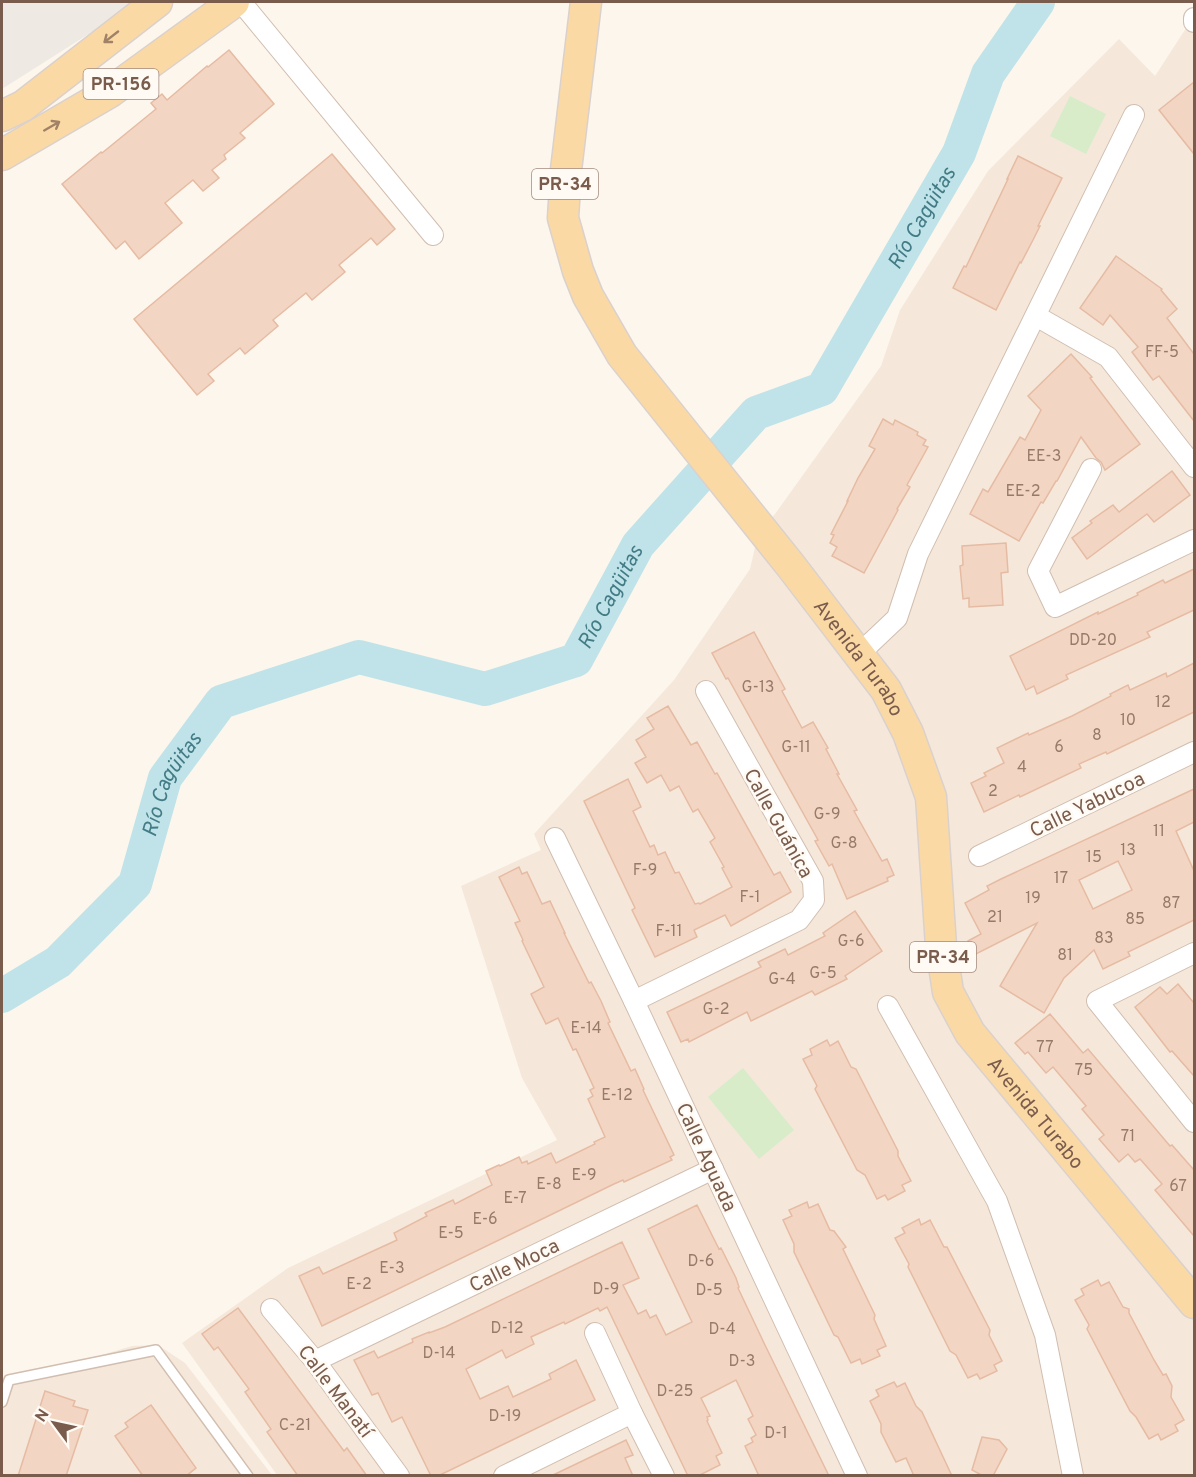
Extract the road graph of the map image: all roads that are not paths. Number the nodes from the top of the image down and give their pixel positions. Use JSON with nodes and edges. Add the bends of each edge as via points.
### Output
{"nodes":[{"id":1,"x":157,"y":2,"type":"edge"},
{"id":2,"x":234,"y":2,"type":"edge"},
{"id":3,"x":241,"y":2,"type":"edge"},
{"id":4,"x":586,"y":2,"type":"edge"},
{"id":5,"x":1134,"y":115,"type":"dead end"},
{"id":6,"x":2,"y":116,"type":"edge"},
{"id":7,"x":2,"y":155,"type":"edge"},
{"id":8,"x":432,"y":235,"type":"dead end"},
{"id":9,"x":1036,"y":316,"type":"junction"},
{"id":10,"x":1194,"y":468,"type":"edge"},
{"id":11,"x":1091,"y":469,"type":"dead end"},
{"id":12,"x":1194,"y":540,"type":"edge"},
{"id":13,"x":859,"y":654,"type":"junction"},
{"id":14,"x":706,"y":691,"type":"dead end"},
{"id":15,"x":1194,"y":752,"type":"edge"},
{"id":16,"x":555,"y":838,"type":"dead end"},
{"id":17,"x":979,"y":856,"type":"dead end"},
{"id":18,"x":1194,"y":953,"type":"edge"},
{"id":19,"x":634,"y":1001,"type":"junction"},
{"id":20,"x":888,"y":1006,"type":"dead end"},
{"id":21,"x":1194,"y":1122,"type":"edge"},
{"id":22,"x":713,"y":1169,"type":"junction"},
{"id":23,"x":1194,"y":1303,"type":"edge"},
{"id":24,"x":271,"y":1309,"type":"dead end"},
{"id":25,"x":595,"y":1333,"type":"dead end"},
{"id":26,"x":315,"y":1361,"type":"junction"},
{"id":27,"x":5,"y":1380,"type":"edge"},
{"id":28,"x":2,"y":1402,"type":"edge"},
{"id":29,"x":632,"y":1413,"type":"junction"},
{"id":30,"x":248,"y":1476,"type":"edge"},
{"id":31,"x":399,"y":1476,"type":"edge"},
{"id":32,"x":504,"y":1476,"type":"edge"},
{"id":33,"x":664,"y":1476,"type":"edge"},
{"id":34,"x":857,"y":1476,"type":"edge"},
{"id":35,"x":1073,"y":1476,"type":"edge"}],
"edges":[{"from":1,"to":6,"type":"main road","number":"PR-156","one_way":true,"via":[[23,106]]},
{"from":7,"to":2,"type":"main road","number":"PR-156","one_way":true,"via":[[110,92]]},
{"from":3,"to":8,"type":"street"},
{"from":4,"to":13,"type":"main road","name":"Avenida Turabo","number":"PR-34","via":[[563,218],[588,296],[622,355]]},
{"from":5,"to":9,"type":"street"},
{"from":9,"to":10,"type":"street","via":[[1108,357]]},
{"from":9,"to":13,"type":"street","via":[[918,554],[897,618]]},
{"from":11,"to":12,"type":"street","via":[[1038,571],[1055,607]]},
{"from":13,"to":23,"type":"main road","name":"Avenida Turabo","number":"PR-34","via":[[886,690],[908,733],[931,797],[948,992],[970,1033]]},
{"from":14,"to":19,"type":"street","name":"Calle Guánica","via":[[813,881],[814,900],[799,920]]},
{"from":15,"to":17,"type":"street","name":"Calle Yabucoa"},
{"from":16,"to":19,"type":"street","name":"Calle Aguada"},
{"from":18,"to":21,"type":"street","via":[[1096,1001]]},
{"from":19,"to":22,"type":"street","name":"Calle Aguada"},
{"from":20,"to":35,"type":"street","via":[[997,1201],[1045,1335]]},
{"from":22,"to":26,"type":"street","name":"Calle Moca"},
{"from":22,"to":34,"type":"street","name":"Calle Aguada"},
{"from":24,"to":26,"type":"street","name":"Calle Manatí"},
{"from":25,"to":29,"type":"street"},
{"from":26,"to":31,"type":"street","name":"Calle Manatí"},
{"from":27,"to":28,"type":"lane"},
{"from":27,"to":30,"type":"lane","via":[[156,1350]]},
{"from":29,"to":32,"type":"street"},
{"from":29,"to":33,"type":"street"}]}
